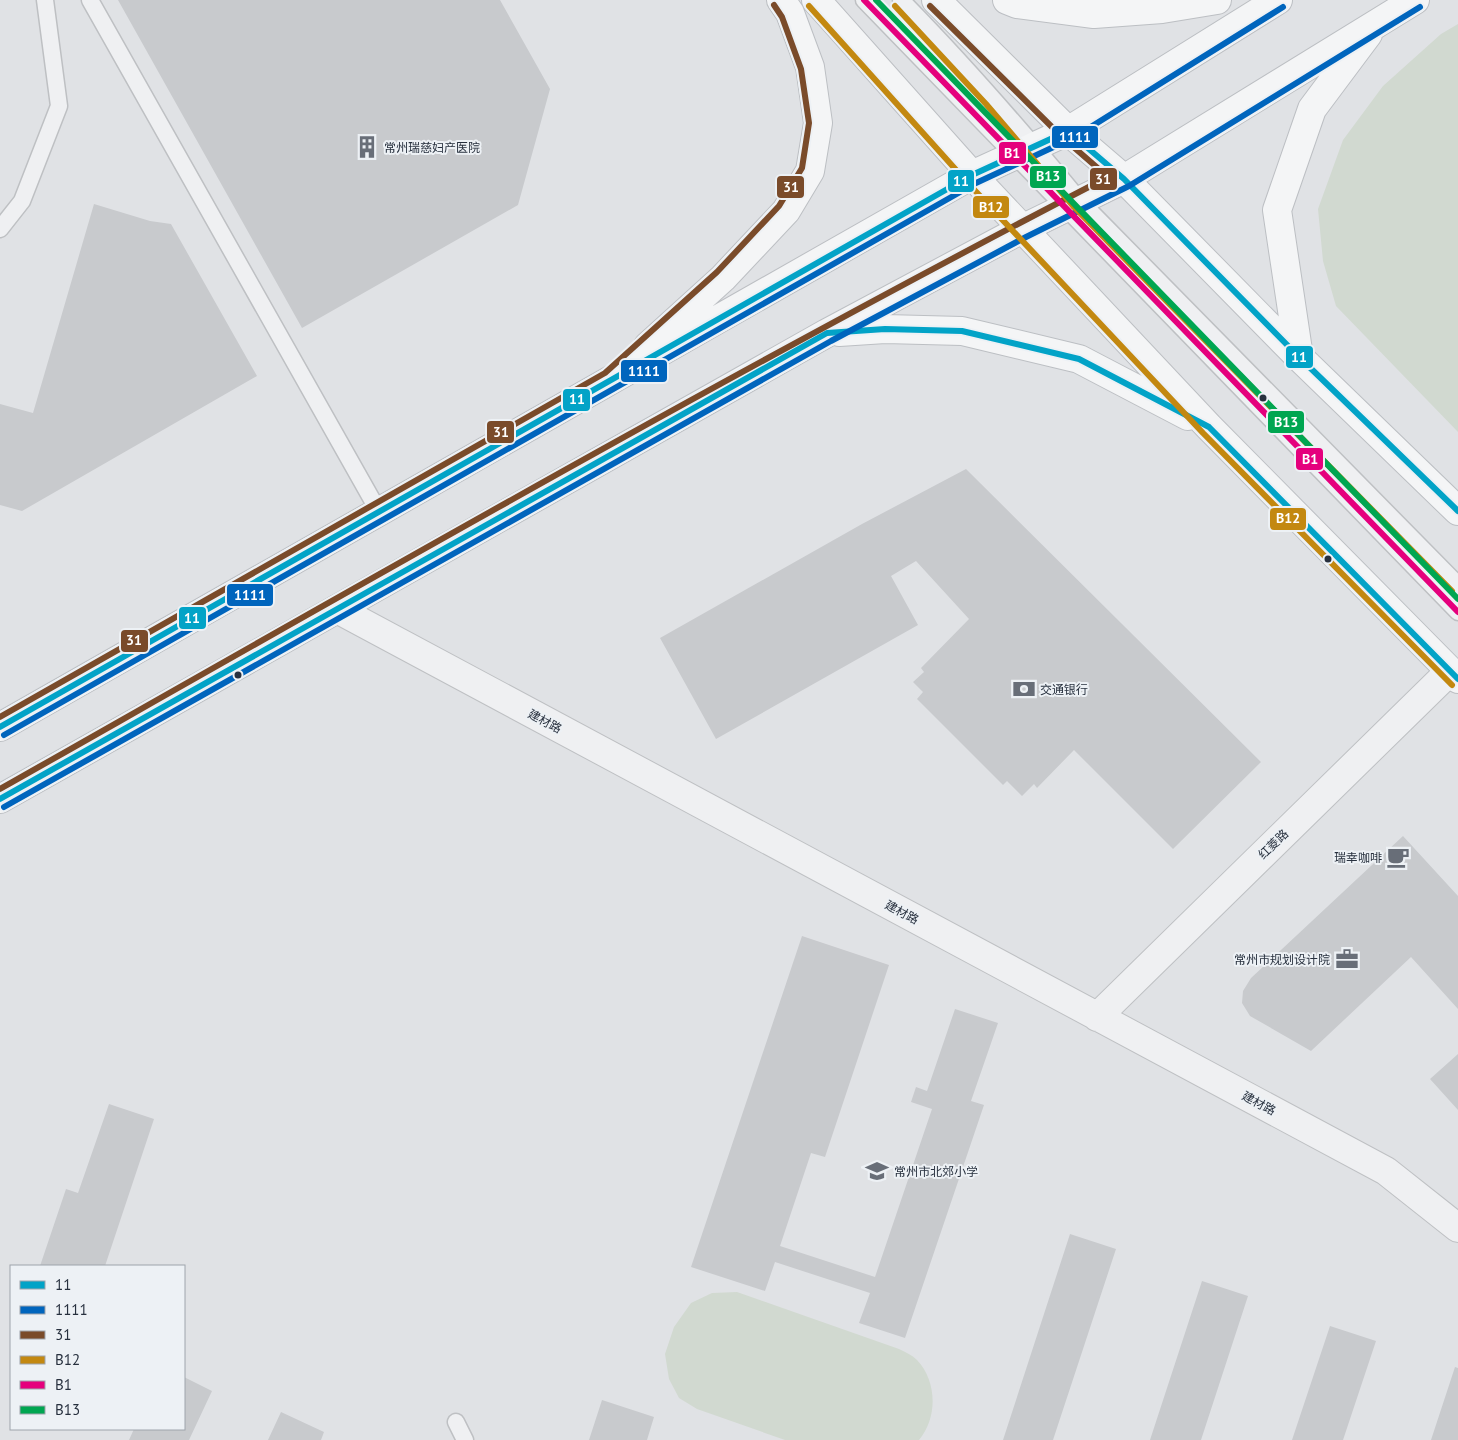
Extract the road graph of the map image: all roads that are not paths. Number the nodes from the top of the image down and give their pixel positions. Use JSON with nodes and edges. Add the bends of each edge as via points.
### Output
{"nodes":[{"id":1,"x":45,"y":0,"type":"edge"},
{"id":2,"x":90,"y":0,"type":"edge"},
{"id":3,"x":781,"y":0,"type":"edge"},
{"id":4,"x":816,"y":0,"type":"edge"},
{"id":5,"x":864,"y":0,"type":"edge"},
{"id":6,"x":901,"y":0,"type":"edge"},
{"id":7,"x":936,"y":0,"type":"edge"},
{"id":8,"x":1007,"y":0,"type":"edge"},
{"id":9,"x":1217,"y":0,"type":"edge"},
{"id":10,"x":1278,"y":0,"type":"edge"},
{"id":11,"x":1415,"y":0,"type":"edge"},
{"id":12,"x":1379,"y":21,"type":"junction"},
{"id":13,"x":1068,"y":131,"type":"junction"},
{"id":14,"x":1024,"y":150,"type":"junction"},
{"id":15,"x":972,"y":175,"type":"junction"},
{"id":16,"x":1124,"y":179,"type":"junction"},
{"id":17,"x":1073,"y":204,"type":"junction"},
{"id":18,"x":0,"y":229,"type":"edge"},
{"id":19,"x":1022,"y":229,"type":"junction"},
{"id":20,"x":827,"y":333,"type":"junction"},
{"id":21,"x":1300,"y":356,"type":"junction"},
{"id":22,"x":610,"y":380,"type":"junction"},
{"id":23,"x":1209,"y":427,"type":"junction"},
{"id":24,"x":1458,"y":511,"type":"edge"},
{"id":25,"x":380,"y":512,"type":"junction"},
{"id":26,"x":1458,"y":585,"type":"edge"},
{"id":27,"x":337,"y":609,"type":"junction"},
{"id":28,"x":1458,"y":612,"type":"edge"},
{"id":29,"x":1454,"y":675,"type":"edge"},
{"id":30,"x":0,"y":727,"type":"edge"},
{"id":31,"x":0,"y":798,"type":"edge"},
{"id":32,"x":1096,"y":1017,"type":"junction"},
{"id":33,"x":1458,"y":1228,"type":"edge"},
{"id":34,"x":456,"y":1422,"type":"dead end"},
{"id":35,"x":465,"y":1440,"type":"edge"}],
"edges":[{"from":1,"to":18,"type":"lane","via":[[59,106],[22,201]]},
{"from":2,"to":25,"type":"lane"},
{"from":3,"to":22,"type":"main road","via":[[790,13],[810,68],[818,123],[810,171],[786,211],[736,264]]},
{"from":4,"to":15,"type":"main road"},
{"from":5,"to":14,"type":"lane"},
{"from":6,"to":14,"type":"lane","via":[[946,46]]},
{"from":7,"to":13,"type":"main road"},
{"from":8,"to":9,"type":"main road","via":[[1094,14],[1162,9]]},
{"from":10,"to":13,"type":"main road"},
{"from":11,"to":12,"type":"main road"},
{"from":12,"to":16,"type":"main road"},
{"from":12,"to":21,"type":"main road","via":[[1312,109],[1278,210]]},
{"from":13,"to":14,"type":"main road"},
{"from":13,"to":16,"type":"main road"},
{"from":14,"to":15,"type":"main road"},
{"from":14,"to":17,"type":"lane"},
{"from":14,"to":17,"type":"lane"},
{"from":15,"to":19,"type":"main road"},
{"from":15,"to":22,"type":"main road"},
{"from":16,"to":17,"type":"main road"},
{"from":16,"to":21,"type":"main road"},
{"from":17,"to":19,"type":"main road"},
{"from":17,"to":26,"type":"lane"},
{"from":17,"to":28,"type":"lane"},
{"from":19,"to":20,"type":"main road"},
{"from":19,"to":23,"type":"main road"},
{"from":20,"to":23,"type":"main road","via":[[885,329],[962,332],[1079,359]]},
{"from":20,"to":27,"type":"main road"},
{"from":21,"to":24,"type":"main road"},
{"from":22,"to":25,"type":"main road"},
{"from":23,"to":29,"type":"main road"},
{"from":25,"to":30,"type":"main road"},
{"from":27,"to":31,"type":"main road"},
{"from":27,"to":32,"type":"street","name":"建材路"},
{"from":29,"to":32,"type":"street","name":"红菱路"},
{"from":32,"to":33,"type":"street","name":"建材路","via":[[1386,1171]]},
{"from":34,"to":35,"type":"lane"}]}
